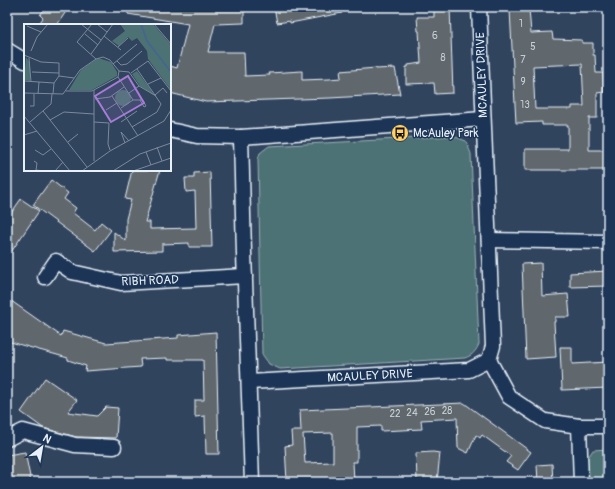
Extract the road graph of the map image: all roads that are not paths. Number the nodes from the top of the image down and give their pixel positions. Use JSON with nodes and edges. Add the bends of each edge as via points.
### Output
{"nodes":[{"id":1,"x":479,"y":7,"type":"edge"},
{"id":2,"x":7,"y":50,"type":"edge"},
{"id":3,"x":24,"y":60,"type":"edge"},
{"id":4,"x":483,"y":118,"type":"junction"},
{"id":5,"x":171,"y":130,"type":"edge"},
{"id":6,"x":241,"y":137,"type":"junction"},
{"id":7,"x":489,"y":240,"type":"junction"},
{"id":8,"x":608,"y":242,"type":"edge"},
{"id":9,"x":245,"y":276,"type":"junction"},
{"id":10,"x":46,"y":277,"type":"dead end"},
{"id":11,"x":489,"y":360,"type":"junction"},
{"id":12,"x":249,"y":382,"type":"junction"},
{"id":13,"x":579,"y":426,"type":"junction"},
{"id":14,"x":608,"y":426,"type":"edge"},
{"id":15,"x":7,"y":439,"type":"edge"},
{"id":16,"x":114,"y":447,"type":"dead end"},
{"id":17,"x":252,"y":482,"type":"edge"},
{"id":18,"x":581,"y":482,"type":"edge"}],
"edges":[{"from":1,"to":4,"type":"street","name":"MCAULEY DRIVE"},
{"from":2,"to":3,"type":"street"},
{"from":4,"to":6,"type":"street"},
{"from":4,"to":7,"type":"street","name":"MCAULEY DRIVE"},
{"from":5,"to":6,"type":"street","via":[[197,136]]},
{"from":6,"to":9,"type":"street"},
{"from":7,"to":8,"type":"street"},
{"from":7,"to":11,"type":"street","name":"MCAULEY DRIVE","via":[[494,346]]},
{"from":9,"to":10,"type":"street","name":"RIBH ROAD","via":[[121,283],[72,272],[56,261]]},
{"from":9,"to":12,"type":"street"},
{"from":11,"to":12,"type":"street","name":"MCAULEY DRIVE","via":[[469,370]]},
{"from":11,"to":13,"type":"street","via":[[509,397],[545,421]]},
{"from":12,"to":17,"type":"street"},
{"from":13,"to":14,"type":"street"},
{"from":13,"to":18,"type":"street"},
{"from":15,"to":16,"type":"street","via":[[23,431],[75,445]]}]}
